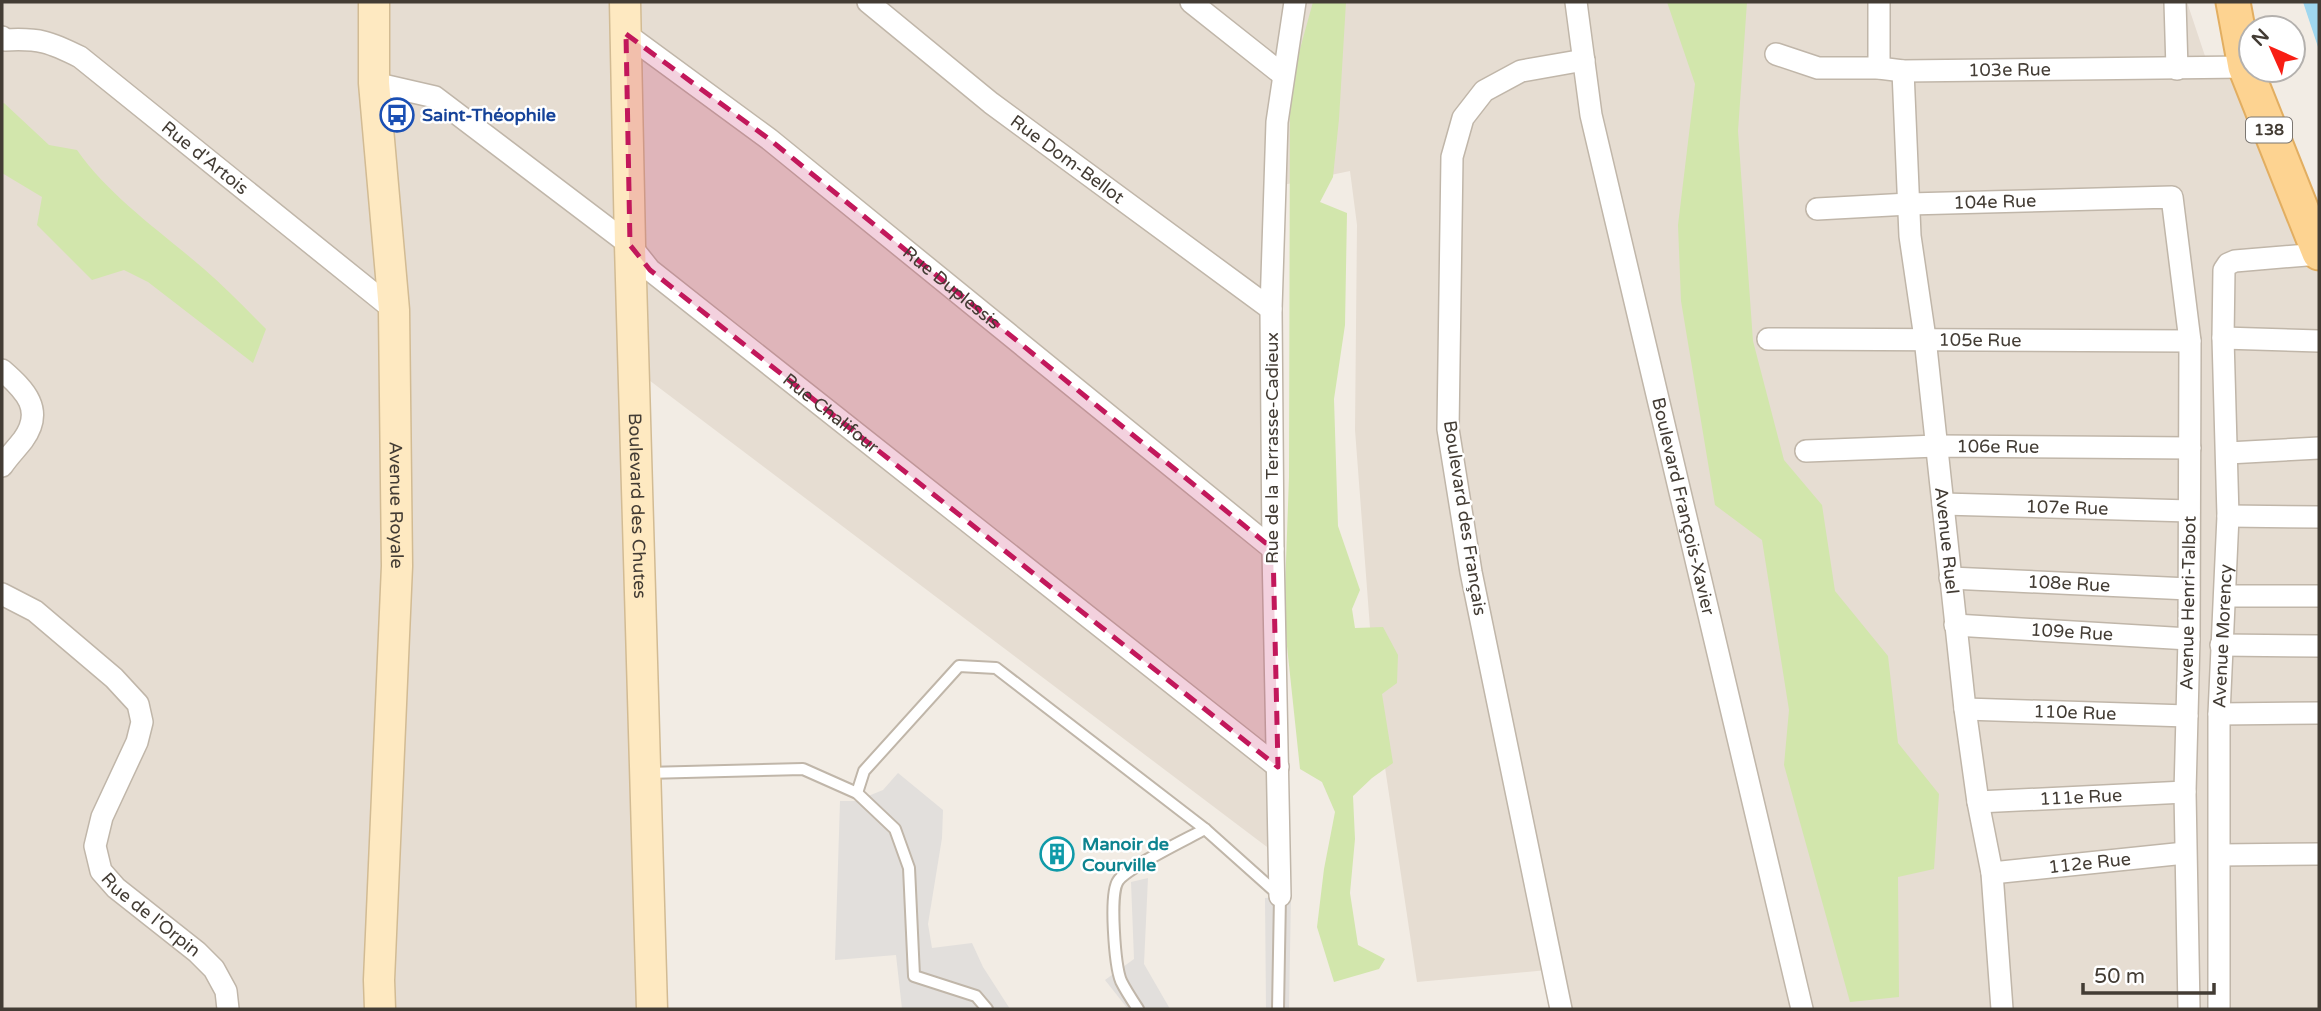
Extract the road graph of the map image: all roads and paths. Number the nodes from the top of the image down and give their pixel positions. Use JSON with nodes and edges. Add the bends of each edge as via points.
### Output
{"nodes":[{"id":1,"x":625,"y":2,"type":"edge"},
{"id":2,"x":868,"y":2,"type":"edge"},
{"id":3,"x":1191,"y":2,"type":"edge"},
{"id":4,"x":1295,"y":2,"type":"edge"},
{"id":5,"x":1576,"y":2,"type":"edge"},
{"id":6,"x":1879,"y":2,"type":"edge"},
{"id":7,"x":2175,"y":2,"type":"edge"},
{"id":8,"x":2233,"y":2,"type":"edge"},
{"id":9,"x":369,"y":5,"type":"edge"},
{"id":10,"x":2237,"y":24,"type":"edge"},
{"id":11,"x":626,"y":33,"type":"junction"},
{"id":12,"x":3,"y":40,"type":"edge"},
{"id":13,"x":1776,"y":54,"type":"dead end"},
{"id":14,"x":1584,"y":60,"type":"junction"},
{"id":15,"x":1878,"y":68,"type":"junction"},
{"id":16,"x":2237,"y":68,"type":"edge"},
{"id":17,"x":2177,"y":69,"type":"junction"},
{"id":18,"x":1903,"y":71,"type":"junction"},
{"id":19,"x":1283,"y":75,"type":"junction"},
{"id":20,"x":374,"y":83,"type":"junction"},
{"id":21,"x":2251,"y":84,"type":"edge"},
{"id":22,"x":2172,"y":197,"type":"joint"},
{"id":23,"x":1909,"y":204,"type":"junction"},
{"id":24,"x":1817,"y":209,"type":"dead end"},
{"id":25,"x":630,"y":245,"type":"junction"},
{"id":26,"x":2319,"y":254,"type":"edge"},
{"id":27,"x":1271,"y":309,"type":"junction"},
{"id":28,"x":394,"y":310,"type":"junction"},
{"id":29,"x":1925,"y":338,"type":"junction"},
{"id":30,"x":2223,"y":338,"type":"junction"},
{"id":31,"x":1768,"y":339,"type":"dead end"},
{"id":32,"x":2190,"y":341,"type":"junction"},
{"id":33,"x":2319,"y":341,"type":"edge"},
{"id":34,"x":2,"y":370,"type":"edge"},
{"id":35,"x":1937,"y":446,"type":"junction"},
{"id":36,"x":2190,"y":448,"type":"junction"},
{"id":37,"x":2319,"y":448,"type":"edge"},
{"id":38,"x":1805,"y":451,"type":"dead end"},
{"id":39,"x":2228,"y":453,"type":"junction"},
{"id":40,"x":2,"y":466,"type":"edge"},
{"id":41,"x":1943,"y":504,"type":"junction"},
{"id":42,"x":2189,"y":511,"type":"junction"},
{"id":43,"x":2228,"y":516,"type":"junction"},
{"id":44,"x":2319,"y":517,"type":"edge"},
{"id":45,"x":1273,"y":549,"type":"junction"},
{"id":46,"x":1950,"y":578,"type":"junction"},
{"id":47,"x":2189,"y":589,"type":"junction"},
{"id":48,"x":2,"y":594,"type":"edge"},
{"id":49,"x":2225,"y":596,"type":"junction"},
{"id":50,"x":2319,"y":597,"type":"edge"},
{"id":51,"x":1955,"y":625,"type":"junction"},
{"id":52,"x":2189,"y":639,"type":"junction"},
{"id":53,"x":2221,"y":645,"type":"junction"},
{"id":54,"x":2319,"y":646,"type":"edge"},
{"id":55,"x":1965,"y":709,"type":"junction"},
{"id":56,"x":2319,"y":713,"type":"edge"},
{"id":57,"x":2219,"y":714,"type":"junction"},
{"id":58,"x":2187,"y":716,"type":"junction"},
{"id":59,"x":1278,"y":767,"type":"junction"},
{"id":60,"x":646,"y":773,"type":"junction"},
{"id":61,"x":2185,"y":792,"type":"junction"},
{"id":62,"x":857,"y":793,"type":"junction"},
{"id":63,"x":1978,"y":802,"type":"junction"},
{"id":64,"x":1205,"y":829,"type":"junction"},
{"id":65,"x":2186,"y":853,"type":"junction"},
{"id":66,"x":2319,"y":854,"type":"edge"},
{"id":67,"x":2220,"y":855,"type":"junction"},
{"id":68,"x":1992,"y":873,"type":"junction"},
{"id":69,"x":1280,"y":896,"type":"junction"},
{"id":70,"x":1796,"y":1008,"type":"edge"},
{"id":71,"x":228,"y":1009,"type":"edge"},
{"id":72,"x":380,"y":1009,"type":"edge"},
{"id":73,"x":652,"y":1009,"type":"edge"},
{"id":74,"x":987,"y":1009,"type":"edge"},
{"id":75,"x":1138,"y":1009,"type":"edge"},
{"id":76,"x":1278,"y":1009,"type":"edge"},
{"id":77,"x":1562,"y":1009,"type":"edge"},
{"id":78,"x":2002,"y":1009,"type":"edge"},
{"id":79,"x":2189,"y":1009,"type":"edge"},
{"id":80,"x":2219,"y":1009,"type":"edge"}],
"edges":[{"from":1,"to":11,"type":"street","name":"Boulevard des Chutes"},
{"from":2,"to":27,"type":"street","name":"Rue Dom-Bellot","via":[[991,103]]},
{"from":3,"to":19,"type":"street"},
{"from":4,"to":19,"type":"street","name":"Rue de la Terrasse-Cadieux"},
{"from":5,"to":14,"type":"street","name":"Boulevard François-Xavier"},
{"from":6,"to":15,"type":"street"},
{"from":7,"to":17,"type":"street"},
{"from":8,"to":10,"type":"main road","number":"138"},
{"from":9,"to":20,"type":"street","name":"Avenue Royale"},
{"from":11,"to":25,"type":"street","name":"Boulevard des Chutes"},
{"from":11,"to":45,"type":"street","name":"Rue Duplessis","via":[[769,139]]},
{"from":12,"to":28,"type":"street","name":"Rue d'Artois","via":[[52,43],[80,57]]},
{"from":13,"to":15,"type":"street","name":"103e Rue","via":[[1818,68]]},
{"from":14,"to":70,"type":"street","name":"Boulevard François-Xavier","via":[[1591,114]]},
{"from":14,"to":77,"type":"street","name":"Boulevard des Français","via":[[1521,71],[1484,91],[1463,118],[1452,157],[1448,429],[1471,572]]},
{"from":15,"to":18,"type":"street","name":"103e Rue"},
{"from":16,"to":17,"type":"street","name":"103e Rue"},
{"from":17,"to":18,"type":"street","name":"103e Rue"},
{"from":18,"to":23,"type":"street","name":"Avenue Ruel"},
{"from":19,"to":27,"type":"street","name":"Rue de la Terrasse-Cadieux","via":[[1277,122]]},
{"from":20,"to":25,"type":"street","name":"Rue Chalifour","via":[[435,97]]},
{"from":20,"to":28,"type":"street","name":"Avenue Royale"},
{"from":21,"to":26,"type":"main road","number":"138"},
{"from":22,"to":23,"type":"street","name":"104e Rue"},
{"from":22,"to":32,"type":"street","name":"Avenue Henri-Talbot"},
{"from":23,"to":24,"type":"street","name":"104e Rue"},
{"from":23,"to":29,"type":"street","name":"Avenue Ruel"},
{"from":25,"to":59,"type":"street","name":"Rue Chalifour","via":[[650,270]]},
{"from":25,"to":60,"type":"street","name":"Boulevard des Chutes"},
{"from":26,"to":30,"type":"street","name":"Avenue Morency","via":[[2228,264],[2224,270]]},
{"from":27,"to":45,"type":"street","name":"Rue de la Terrasse-Cadieux"},
{"from":28,"to":72,"type":"street","name":"Avenue Royale","via":[[397,566]]},
{"from":29,"to":31,"type":"street","name":"105e Rue"},
{"from":29,"to":32,"type":"street","name":"105e Rue"},
{"from":29,"to":35,"type":"street","name":"Avenue Ruel"},
{"from":30,"to":33,"type":"street"},
{"from":30,"to":39,"type":"street","name":"Avenue Morency"},
{"from":32,"to":36,"type":"street","name":"Avenue Henri-Talbot"},
{"from":34,"to":40,"type":"street","via":[[31,401],[32,419],[25,439]]},
{"from":35,"to":36,"type":"street","name":"106e Rue"},
{"from":35,"to":38,"type":"street","name":"106e Rue"},
{"from":35,"to":41,"type":"street","name":"Avenue Ruel"},
{"from":36,"to":42,"type":"street","name":"Avenue Henri-Talbot"},
{"from":37,"to":39,"type":"street"},
{"from":39,"to":43,"type":"street","name":"Avenue Morency"},
{"from":41,"to":42,"type":"street","name":"107e Rue"},
{"from":41,"to":46,"type":"street","name":"Avenue Ruel"},
{"from":42,"to":47,"type":"street","name":"Avenue Henri-Talbot"},
{"from":43,"to":44,"type":"street"},
{"from":43,"to":49,"type":"street","name":"Avenue Morency"},
{"from":45,"to":59,"type":"street","name":"Rue de la Terrasse-Cadieux"},
{"from":46,"to":47,"type":"street","name":"108e Rue"},
{"from":46,"to":51,"type":"street","name":"Avenue Ruel"},
{"from":47,"to":52,"type":"street","name":"Avenue Henri-Talbot"},
{"from":48,"to":71,"type":"street","name":"Rue de l'Orpin","via":[[35,611],[138,704],[142,722],[138,742],[102,817],[95,846],[101,871],[214,969],[226,991]]},
{"from":49,"to":50,"type":"street"},
{"from":49,"to":53,"type":"street","name":"Avenue Morency"},
{"from":51,"to":52,"type":"street","name":"109e Rue"},
{"from":51,"to":55,"type":"street","name":"Avenue Ruel"},
{"from":52,"to":58,"type":"street","name":"Avenue Henri-Talbot"},
{"from":53,"to":54,"type":"street"},
{"from":53,"to":57,"type":"street","name":"Avenue Morency"},
{"from":55,"to":58,"type":"street","name":"110e Rue"},
{"from":55,"to":63,"type":"street","name":"Avenue Ruel"},
{"from":56,"to":57,"type":"street"},
{"from":57,"to":67,"type":"street","name":"Avenue Morency"},
{"from":58,"to":61,"type":"street","name":"Avenue Henri-Talbot"},
{"from":59,"to":69,"type":"street","name":"Rue de la Terrasse-Cadieux"},
{"from":60,"to":62,"type":"lane","via":[[803,769]]},
{"from":60,"to":73,"type":"street","name":"Boulevard des Chutes"},
{"from":61,"to":63,"type":"street","name":"111e Rue"},
{"from":61,"to":65,"type":"street","name":"Avenue Henri-Talbot"},
{"from":62,"to":64,"type":"lane","via":[[864,771],[959,666],[996,668]]},
{"from":62,"to":74,"type":"lane","via":[[895,829],[909,868],[914,976],[976,996]]},
{"from":63,"to":68,"type":"street","name":"Avenue Ruel"},
{"from":64,"to":69,"type":"lane"},
{"from":64,"to":75,"type":"lane","via":[[1118,880],[1113,895],[1116,956],[1121,980]]},
{"from":65,"to":68,"type":"street","name":"112e Rue"},
{"from":65,"to":79,"type":"street","name":"Avenue Henri-Talbot"},
{"from":66,"to":67,"type":"street"},
{"from":67,"to":80,"type":"street","name":"Avenue Morency"},
{"from":68,"to":78,"type":"street","name":"Avenue Ruel"},
{"from":69,"to":76,"type":"lane"}]}
